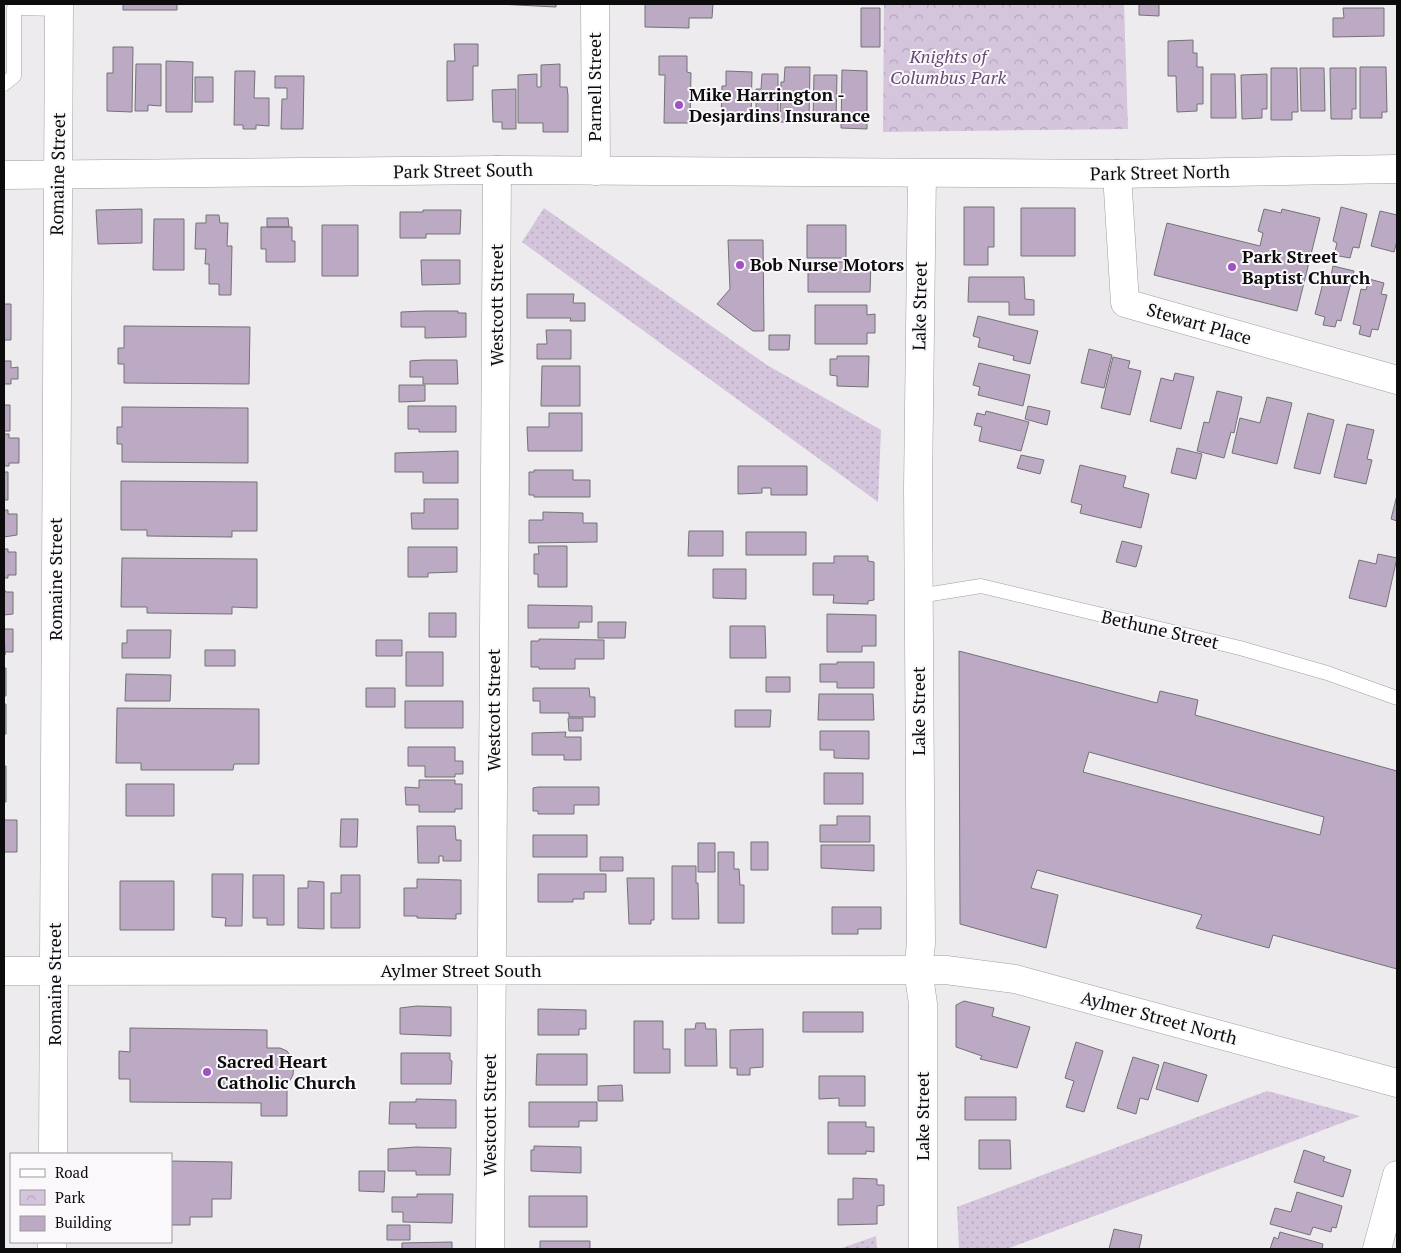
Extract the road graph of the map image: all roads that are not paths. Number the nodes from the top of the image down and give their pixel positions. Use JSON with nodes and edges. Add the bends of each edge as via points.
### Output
{"nodes":[{"id":1,"x":595,"y":4,"type":"edge"},
{"id":2,"x":59,"y":6,"type":"edge"},
{"id":3,"x":4,"y":84,"type":"edge"},
{"id":4,"x":1397,"y":169,"type":"edge"},
{"id":5,"x":497,"y":170,"type":"junction"},
{"id":6,"x":596,"y":170,"type":"junction"},
{"id":7,"x":922,"y":173,"type":"junction"},
{"id":8,"x":1117,"y":174,"type":"junction"},
{"id":9,"x":4,"y":175,"type":"edge"},
{"id":10,"x":58,"y":176,"type":"junction"},
{"id":11,"x":1397,"y":380,"type":"edge"},
{"id":12,"x":918,"y":596,"type":"junction"},
{"id":13,"x":1397,"y":698,"type":"edge"},
{"id":14,"x":918,"y":969,"type":"junction"},
{"id":15,"x":4,"y":971,"type":"edge"},
{"id":16,"x":55,"y":971,"type":"junction"},
{"id":17,"x":491,"y":971,"type":"junction"},
{"id":18,"x":1397,"y":1083,"type":"edge"},
{"id":19,"x":53,"y":1153,"type":"edge"},
{"id":20,"x":1397,"y":1175,"type":"edge"},
{"id":21,"x":490,"y":1249,"type":"edge"},
{"id":22,"x":923,"y":1249,"type":"edge"},
{"id":23,"x":1377,"y":1249,"type":"edge"}],
"edges":[{"from":1,"to":6,"type":"street","name":"Parnell Street"},
{"from":2,"to":3,"type":"lane","via":[[14,8],[14,76]]},
{"from":2,"to":10,"type":"street","name":"Romaine Street"},
{"from":4,"to":8,"type":"street","name":"Park Street North"},
{"from":5,"to":6,"type":"street","name":"Park Street South"},
{"from":5,"to":10,"type":"street","name":"Park Street South"},
{"from":5,"to":17,"type":"street","name":"Westcott Street"},
{"from":6,"to":7,"type":"street","name":"Park Street South"},
{"from":7,"to":8,"type":"street","name":"Park Street North"},
{"from":7,"to":12,"type":"street","name":"Lake Street"},
{"from":8,"to":11,"type":"street","name":"Stewart Place","via":[[1125,303]]},
{"from":9,"to":10,"type":"street","name":"Park Street South"},
{"from":10,"to":16,"type":"street","name":"Romaine Street"},
{"from":12,"to":13,"type":"lane","name":"Bethune Street","via":[[981,586],[1240,648],[1327,673]]},
{"from":12,"to":14,"type":"street","name":"Lake Street","via":[[921,944]]},
{"from":14,"to":17,"type":"street","name":"Aylmer Street South"},
{"from":14,"to":18,"type":"street","name":"Aylmer Street North","via":[[1015,979]]},
{"from":14,"to":22,"type":"street","name":"Lake Street","via":[[923,1004]]},
{"from":15,"to":16,"type":"street","name":"Aylmer Street South"},
{"from":16,"to":17,"type":"street","name":"Aylmer Street South"},
{"from":16,"to":19,"type":"street","name":"Romaine Street"},
{"from":17,"to":21,"type":"street","name":"Westcott Street"},
{"from":20,"to":23,"type":"street"}]}
